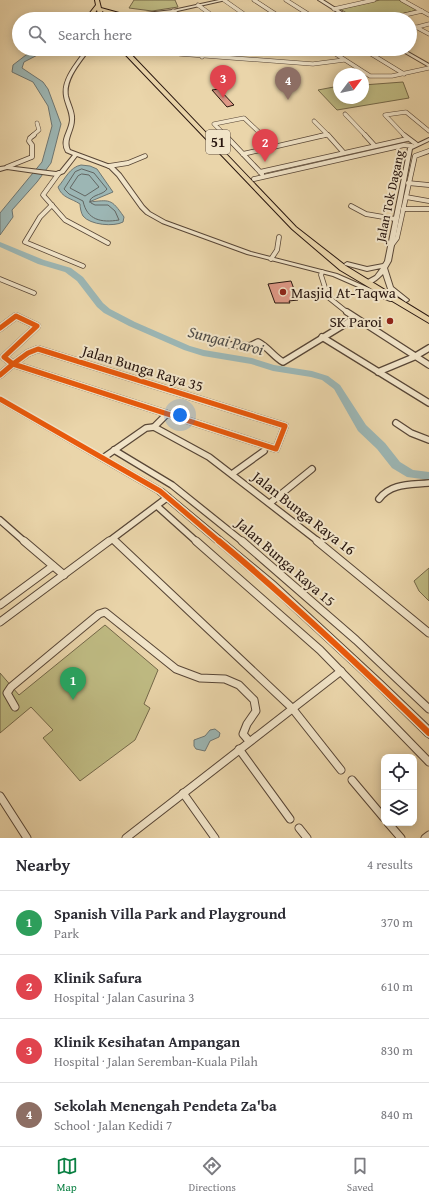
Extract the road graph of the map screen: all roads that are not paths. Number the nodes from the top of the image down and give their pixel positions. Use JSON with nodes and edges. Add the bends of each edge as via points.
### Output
{"nodes":[{"id":1,"x":102,"y":0,"type":"edge"},
{"id":2,"x":224,"y":0,"type":"edge"},
{"id":3,"x":254,"y":0,"type":"edge"},
{"id":4,"x":286,"y":0,"type":"edge"},
{"id":5,"x":320,"y":0,"type":"edge"},
{"id":6,"x":374,"y":0,"type":"edge"},
{"id":7,"x":402,"y":0,"type":"edge"},
{"id":8,"x":99,"y":5,"type":"edge"},
{"id":9,"x":198,"y":5,"type":"junction"},
{"id":10,"x":334,"y":9,"type":"junction"},
{"id":11,"x":173,"y":11,"type":"joint"},
{"id":12,"x":422,"y":11,"type":"junction"},
{"id":13,"x":109,"y":12,"type":"edge"},
{"id":14,"x":166,"y":12,"type":"edge"},
{"id":15,"x":208,"y":12,"type":"edge"},
{"id":16,"x":241,"y":12,"type":"edge"},
{"id":17,"x":272,"y":12,"type":"edge"},
{"id":18,"x":305,"y":12,"type":"edge"},
{"id":19,"x":339,"y":12,"type":"edge"},
{"id":20,"x":417,"y":12,"type":"edge"},
{"id":21,"x":429,"y":15,"type":"edge"},
{"id":22,"x":429,"y":24,"type":"edge"},
{"id":23,"x":417,"y":27,"type":"edge"},
{"id":24,"x":417,"y":28,"type":"edge"},
{"id":25,"x":429,"y":34,"type":"edge"},
{"id":26,"x":83,"y":56,"type":"edge"},
{"id":27,"x":129,"y":56,"type":"edge"},
{"id":28,"x":136,"y":56,"type":"edge"},
{"id":29,"x":195,"y":56,"type":"edge"},
{"id":30,"x":338,"y":56,"type":"edge"},
{"id":31,"x":374,"y":56,"type":"edge"},
{"id":32,"x":411,"y":56,"type":"edge"},
{"id":33,"x":202,"y":57,"type":"joint"},
{"id":34,"x":344,"y":60,"type":"junction"},
{"id":35,"x":429,"y":67,"type":"edge"},
{"id":36,"x":404,"y":74,"type":"junction"},
{"id":37,"x":345,"y":114,"type":"dead end"},
{"id":38,"x":314,"y":121,"type":"dead end"},
{"id":39,"x":37,"y":123,"type":"dead end"},
{"id":40,"x":429,"y":131,"type":"edge"},
{"id":41,"x":327,"y":135,"type":"junction"},
{"id":42,"x":407,"y":139,"type":"junction"},
{"id":43,"x":429,"y":139,"type":"edge"},
{"id":44,"x":375,"y":146,"type":"junction"},
{"id":45,"x":413,"y":146,"type":"junction"},
{"id":46,"x":274,"y":147,"type":"junction"},
{"id":47,"x":429,"y":151,"type":"edge"},
{"id":48,"x":344,"y":153,"type":"junction"},
{"id":49,"x":76,"y":154,"type":"junction"},
{"id":50,"x":243,"y":154,"type":"junction"},
{"id":51,"x":145,"y":156,"type":"dead end"},
{"id":52,"x":109,"y":166,"type":"junction"},
{"id":53,"x":7,"y":167,"type":"junction"},
{"id":54,"x":0,"y":170,"type":"edge"},
{"id":55,"x":260,"y":172,"type":"junction"},
{"id":56,"x":59,"y":173,"type":"junction"},
{"id":57,"x":265,"y":177,"type":"junction"},
{"id":58,"x":255,"y":180,"type":"junction"},
{"id":59,"x":408,"y":183,"type":"junction"},
{"id":60,"x":429,"y":185,"type":"edge"},
{"id":61,"x":406,"y":197,"type":"junction"},
{"id":62,"x":429,"y":201,"type":"edge"},
{"id":63,"x":52,"y":205,"type":"junction"},
{"id":64,"x":351,"y":206,"type":"dead end"},
{"id":65,"x":403,"y":209,"type":"junction"},
{"id":66,"x":429,"y":209,"type":"edge"},
{"id":67,"x":395,"y":219,"type":"junction"},
{"id":68,"x":279,"y":237,"type":"dead end"},
{"id":69,"x":108,"y":243,"type":"dead end"},
{"id":70,"x":391,"y":246,"type":"junction"},
{"id":71,"x":271,"y":259,"type":"junction"},
{"id":72,"x":347,"y":264,"type":"junction"},
{"id":73,"x":83,"y":266,"type":"dead end"},
{"id":74,"x":385,"y":266,"type":"junction"},
{"id":75,"x":322,"y":272,"type":"junction"},
{"id":76,"x":0,"y":279,"type":"edge"},
{"id":77,"x":369,"y":281,"type":"junction"},
{"id":78,"x":34,"y":292,"type":"dead end"},
{"id":79,"x":404,"y":302,"type":"junction"},
{"id":80,"x":429,"y":314,"type":"edge"},
{"id":81,"x":355,"y":318,"type":"junction"},
{"id":82,"x":429,"y":320,"type":"edge"},
{"id":83,"x":0,"y":328,"type":"edge"},
{"id":84,"x":322,"y":338,"type":"junction"},
{"id":85,"x":231,"y":346,"type":"dead end"},
{"id":86,"x":429,"y":348,"type":"edge"},
{"id":87,"x":414,"y":357,"type":"junction"},
{"id":88,"x":2,"y":358,"type":"edge"},
{"id":89,"x":13,"y":364,"type":"junction"},
{"id":90,"x":429,"y":366,"type":"edge"},
{"id":91,"x":378,"y":372,"type":"junction"},
{"id":92,"x":0,"y":375,"type":"edge"},
{"id":93,"x":0,"y":399,"type":"edge"},
{"id":94,"x":429,"y":403,"type":"edge"},
{"id":95,"x":167,"y":414,"type":"junction"},
{"id":96,"x":396,"y":423,"type":"dead end"},
{"id":97,"x":154,"y":427,"type":"junction"},
{"id":98,"x":429,"y":440,"type":"edge"},
{"id":99,"x":114,"y":450,"type":"junction"},
{"id":100,"x":264,"y":451,"type":"dead end"},
{"id":101,"x":103,"y":458,"type":"junction"},
{"id":102,"x":312,"y":469,"type":"dead end"},
{"id":103,"x":232,"y":474,"type":"junction"},
{"id":104,"x":429,"y":484,"type":"edge"},
{"id":105,"x":168,"y":497,"type":"junction"},
{"id":106,"x":379,"y":499,"type":"dead end"},
{"id":107,"x":270,"y":503,"type":"junction"},
{"id":108,"x":157,"y":506,"type":"junction"},
{"id":109,"x":0,"y":520,"type":"edge"},
{"id":110,"x":113,"y":538,"type":"junction"},
{"id":111,"x":53,"y":566,"type":"junction"},
{"id":112,"x":64,"y":575,"type":"junction"},
{"id":113,"x":0,"y":596,"type":"edge"},
{"id":114,"x":3,"y":603,"type":"edge"},
{"id":115,"x":0,"y":622,"type":"edge"},
{"id":116,"x":429,"y":633,"type":"edge"},
{"id":117,"x":341,"y":671,"type":"junction"},
{"id":118,"x":15,"y":707,"type":"dead end"},
{"id":119,"x":292,"y":708,"type":"junction"},
{"id":120,"x":429,"y":709,"type":"edge"},
{"id":121,"x":429,"y":733,"type":"edge"},
{"id":122,"x":249,"y":741,"type":"junction"},
{"id":123,"x":239,"y":749,"type":"junction"},
{"id":124,"x":429,"y":762,"type":"edge"},
{"id":125,"x":341,"y":770,"type":"dead end"},
{"id":126,"x":352,"y":780,"type":"dead end"},
{"id":127,"x":183,"y":793,"type":"junction"},
{"id":128,"x":0,"y":796,"type":"edge"},
{"id":129,"x":381,"y":814,"type":"edge"},
{"id":130,"x":290,"y":819,"type":"dead end"},
{"id":131,"x":391,"y":826,"type":"edge"},
{"id":132,"x":299,"y":828,"type":"dead end"},
{"id":133,"x":429,"y":835,"type":"edge"},
{"id":134,"x":28,"y":838,"type":"edge"},
{"id":135,"x":126,"y":838,"type":"edge"},
{"id":136,"x":215,"y":838,"type":"edge"},
{"id":137,"x":307,"y":838,"type":"edge"},
{"id":138,"x":401,"y":838,"type":"edge"},
{"id":139,"x":425,"y":838,"type":"edge"}],
"edges":[{"from":1,"to":8,"type":"highway"},
{"from":2,"to":9,"type":"street"},
{"from":2,"to":16,"type":"street"},
{"from":3,"to":17,"type":"street"},
{"from":4,"to":18,"type":"street"},
{"from":5,"to":10,"type":"street"},
{"from":6,"to":10,"type":"street"},
{"from":7,"to":12,"type":"street"},
{"from":8,"to":13,"type":"highway"},
{"from":9,"to":11,"type":"street"},
{"from":9,"to":15,"type":"street"},
{"from":10,"to":19,"type":"street"},
{"from":11,"to":14,"type":"street"},
{"from":12,"to":20,"type":"street"},
{"from":12,"to":21,"type":"street"},
{"from":22,"to":23,"type":"street"},
{"from":24,"to":25,"type":"street"},
{"from":26,"to":49,"type":"street","via":[[65,92],[72,119],[66,148]]},
{"from":27,"to":77,"type":"highway","number":"51","via":[[294,228],[332,260]]},
{"from":28,"to":58,"type":"highway","number":"51"},
{"from":29,"to":33,"type":"street"},
{"from":30,"to":34,"type":"street"},
{"from":31,"to":36,"type":"street"},
{"from":32,"to":35,"type":"street"},
{"from":33,"to":34,"type":"street","via":[[313,64]]},
{"from":34,"to":36,"type":"street","via":[[368,75]]},
{"from":35,"to":36,"type":"street"},
{"from":37,"to":44,"type":"street"},
{"from":38,"to":41,"type":"street"},
{"from":39,"to":53,"type":"street","via":[[39,130],[29,141],[32,145],[32,158]]},
{"from":40,"to":42,"type":"street","via":[[406,112],[385,115]]},
{"from":41,"to":46,"type":"street"},
{"from":41,"to":48,"type":"street"},
{"from":42,"to":44,"type":"street"},
{"from":42,"to":45,"type":"street"},
{"from":43,"to":45,"type":"street","name":"Jalan Tok Dagang"},
{"from":44,"to":48,"type":"street"},
{"from":45,"to":57,"type":"street","via":[[404,145]]},
{"from":45,"to":58,"type":"street"},
{"from":45,"to":67,"type":"street","name":"Jalan Tok Dagang"},
{"from":46,"to":50,"type":"street"},
{"from":46,"to":50,"type":"street","via":[[244,118],[214,124]]},
{"from":47,"to":59,"type":"street","via":[[415,156]]},
{"from":48,"to":55,"type":"street"},
{"from":49,"to":52,"type":"street"},
{"from":49,"to":56,"type":"street"},
{"from":50,"to":55,"type":"street"},
{"from":51,"to":52,"type":"street","via":[[128,163]]},
{"from":52,"to":71,"type":"street","via":[[119,175],[142,207],[154,217],[194,234]]},
{"from":53,"to":54,"type":"street"},
{"from":53,"to":56,"type":"street"},
{"from":55,"to":57,"type":"street"},
{"from":56,"to":63,"type":"street","via":[[43,194]]},
{"from":57,"to":58,"type":"street"},
{"from":58,"to":72,"type":"highway","number":"51","via":[[300,227]]},
{"from":59,"to":60,"type":"street"},
{"from":59,"to":61,"type":"street"},
{"from":61,"to":62,"type":"street"},
{"from":61,"to":65,"type":"street"},
{"from":63,"to":69,"type":"street","via":[[65,220]]},
{"from":63,"to":73,"type":"street","via":[[46,208],[36,221],[25,242]]},
{"from":64,"to":67,"type":"street","via":[[366,214]]},
{"from":65,"to":66,"type":"street"},
{"from":65,"to":70,"type":"street","via":[[397,238]]},
{"from":67,"to":70,"type":"street","name":"Jalan Tok Dagang"},
{"from":68,"to":71,"type":"street","via":[[277,250]]},
{"from":70,"to":74,"type":"street","name":"Jalan Tok Dagang"},
{"from":71,"to":75,"type":"street"},
{"from":72,"to":74,"type":"street","via":[[367,269]]},
{"from":72,"to":77,"type":"highway","number":"51"},
{"from":74,"to":77,"type":"street","name":"Jalan Tok Dagang","via":[[383,272]]},
{"from":74,"to":79,"type":"street","via":[[390,288]]},
{"from":75,"to":79,"type":"street"},
{"from":75,"to":81,"type":"street","via":[[328,297]]},
{"from":76,"to":78,"type":"street"},
{"from":77,"to":79,"type":"highway","number":"51"},
{"from":79,"to":80,"type":"highway","number":"51"},
{"from":79,"to":82,"type":"highway","number":"51"},
{"from":81,"to":84,"type":"street"},
{"from":81,"to":87,"type":"street"},
{"from":83,"to":88,"type":"street","via":[[16,316],[37,326]]},
{"from":84,"to":85,"type":"street","via":[[283,362],[258,342],[250,346]]},
{"from":84,"to":91,"type":"street"},
{"from":86,"to":87,"type":"street"},
{"from":87,"to":90,"type":"street"},
{"from":87,"to":91,"type":"street"},
{"from":88,"to":89,"type":"street"},
{"from":89,"to":92,"type":"street","name":"Jalan Bunga Raya 35"},
{"from":89,"to":95,"type":"street"},
{"from":89,"to":95,"type":"street","name":"Jalan Bunga Raya 35","via":[[34,350],[44,350],[285,426],[276,449]]},
{"from":91,"to":94,"type":"street"},
{"from":93,"to":101,"type":"street"},
{"from":95,"to":97,"type":"street"},
{"from":96,"to":98,"type":"street","via":[[411,433]]},
{"from":97,"to":99,"type":"street","via":[[146,428]]},
{"from":97,"to":103,"type":"street","name":"Jalan Bunga Raya 16","via":[[210,457]]},
{"from":99,"to":101,"type":"street"},
{"from":99,"to":120,"type":"street","name":"Jalan Bunga Raya 15","via":[[172,485],[234,533],[356,640]]},
{"from":100,"to":103,"type":"street"},
{"from":101,"to":105,"type":"street"},
{"from":102,"to":107,"type":"street"},
{"from":103,"to":107,"type":"street","name":"Jalan Bunga Raya 16"},
{"from":104,"to":106,"type":"street","via":[[397,485],[383,492]]},
{"from":105,"to":108,"type":"street"},
{"from":105,"to":121,"type":"street","via":[[272,585]]},
{"from":107,"to":116,"type":"street","name":"Jalan Bunga Raya 16"},
{"from":108,"to":110,"type":"street"},
{"from":108,"to":117,"type":"street"},
{"from":109,"to":111,"type":"street"},
{"from":110,"to":112,"type":"street"},
{"from":110,"to":119,"type":"street"},
{"from":111,"to":112,"type":"street"},
{"from":111,"to":114,"type":"street"},
{"from":112,"to":115,"type":"street"},
{"from":113,"to":114,"type":"street"},
{"from":117,"to":119,"type":"street"},
{"from":117,"to":124,"type":"street"},
{"from":118,"to":122,"type":"street","via":[[7,693],[11,687],[99,614],[105,612],[176,669],[200,678],[231,680],[250,694],[256,711],[244,734]]},
{"from":119,"to":122,"type":"street"},
{"from":119,"to":125,"type":"street"},
{"from":122,"to":123,"type":"street"},
{"from":123,"to":127,"type":"street"},
{"from":123,"to":130,"type":"street"},
{"from":126,"to":129,"type":"street"},
{"from":127,"to":135,"type":"street"},
{"from":127,"to":136,"type":"street"},
{"from":128,"to":134,"type":"street"},
{"from":131,"to":138,"type":"street"},
{"from":132,"to":137,"type":"street"},
{"from":133,"to":139,"type":"street"}]}
